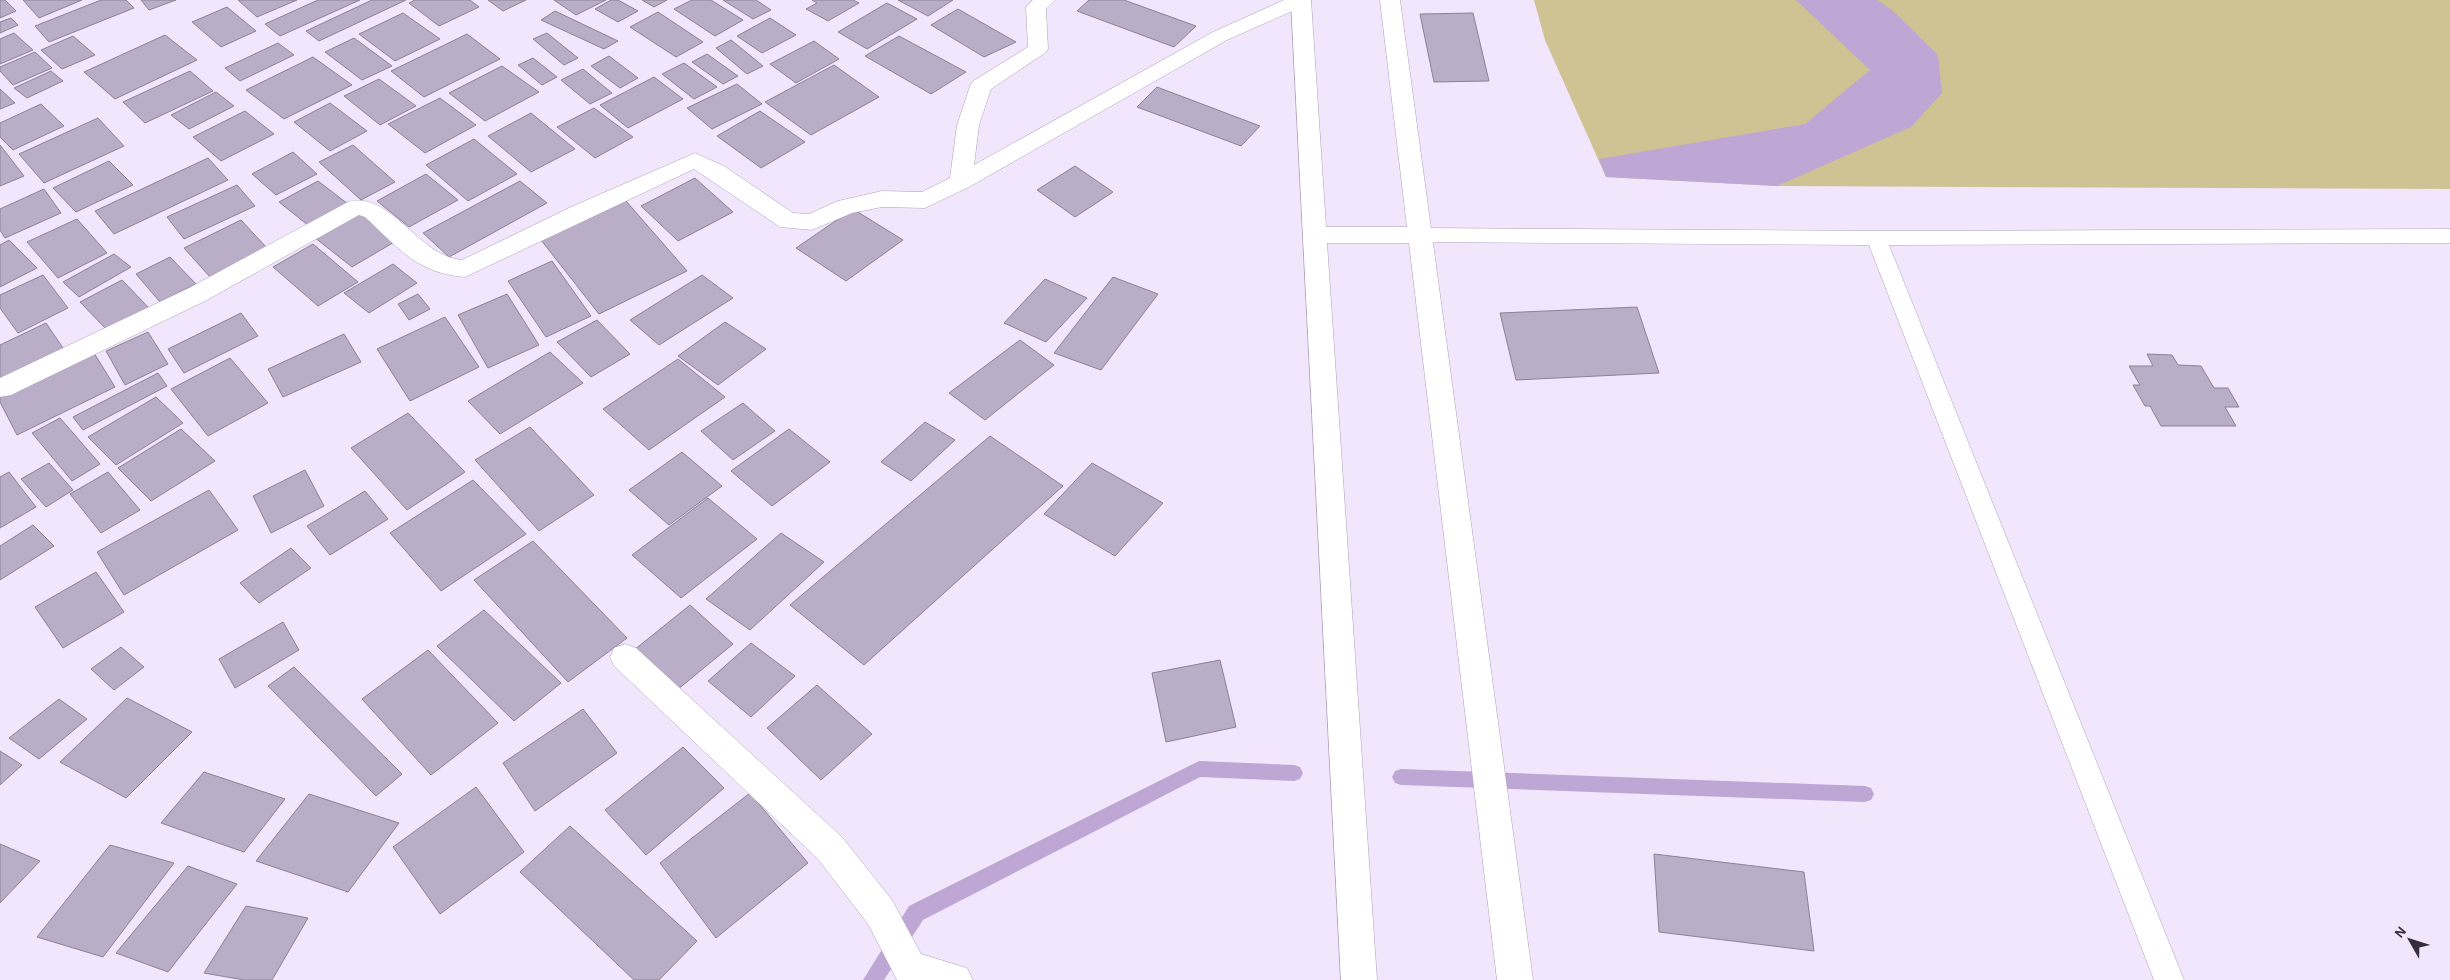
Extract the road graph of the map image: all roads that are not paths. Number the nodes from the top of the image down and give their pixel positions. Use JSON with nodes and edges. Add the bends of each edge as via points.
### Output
{"nodes":[{"id":1,"x":1045,"y":0,"type":"edge"},
{"id":2,"x":1301,"y":0,"type":"edge"},
{"id":3,"x":1390,"y":0,"type":"edge"},
{"id":4,"x":961,"y":182,"type":"junction"},
{"id":5,"x":1315,"y":235,"type":"junction"},
{"id":6,"x":1420,"y":235,"type":"junction"},
{"id":7,"x":2450,"y":236,"type":"edge"},
{"id":8,"x":1876,"y":238,"type":"junction"},
{"id":9,"x":2,"y":388,"type":"dead end"},
{"id":10,"x":625,"y":657,"type":"dead end"},
{"id":11,"x":955,"y":980,"type":"edge"},
{"id":12,"x":1359,"y":980,"type":"edge"},
{"id":13,"x":1516,"y":980,"type":"edge"},
{"id":14,"x":2169,"y":980,"type":"edge"}],
"edges":[{"from":1,"to":4,"type":"street","via":[[1036,7],[1038,49],[981,86],[968,125]]},
{"from":2,"to":4,"type":"street","via":[[1220,36]]},
{"from":2,"to":5,"type":"street"},
{"from":3,"to":6,"type":"street"},
{"from":4,"to":9,"type":"street","via":[[925,200],[882,200],[846,206],[812,222],[788,221],[716,171],[694,160],[465,270],[444,268],[422,255],[373,211],[356,207],[198,294]]},
{"from":5,"to":6,"type":"street"},
{"from":5,"to":12,"type":"street"},
{"from":6,"to":8,"type":"lane"},
{"from":6,"to":13,"type":"street"},
{"from":7,"to":8,"type":"lane"},
{"from":8,"to":14,"type":"lane"},
{"from":10,"to":11,"type":"street","via":[[830,848],[880,912],[910,969]]}]}
